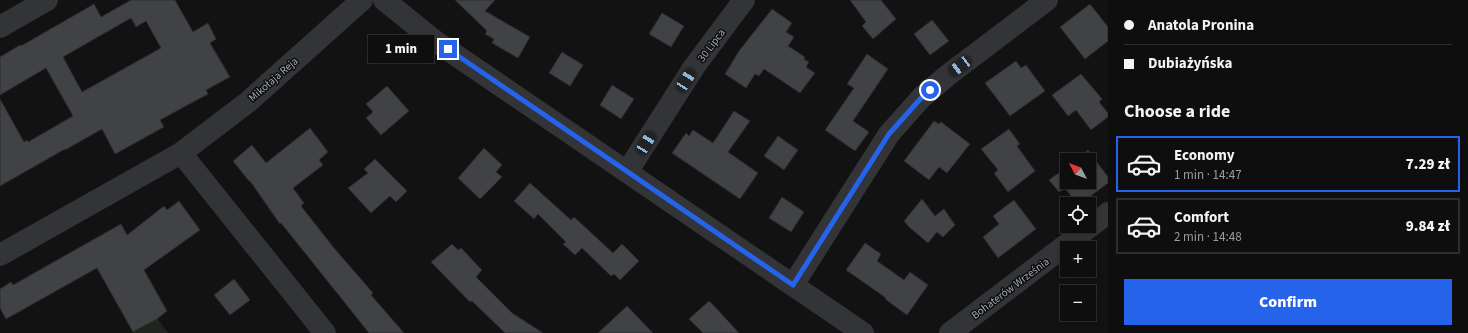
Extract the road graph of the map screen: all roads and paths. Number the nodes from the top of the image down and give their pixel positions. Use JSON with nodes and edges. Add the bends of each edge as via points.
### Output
{"nodes":[{"id":1,"x":47,"y":0,"type":"edge"},
{"id":2,"x":362,"y":0,"type":"edge"},
{"id":3,"x":744,"y":0,"type":"edge"},
{"id":4,"x":1047,"y":0,"type":"edge"},
{"id":5,"x":389,"y":2,"type":"edge"},
{"id":6,"x":0,"y":26,"type":"edge"},
{"id":7,"x":181,"y":153,"type":"junction"},
{"id":8,"x":627,"y":172,"type":"junction"},
{"id":9,"x":1108,"y":213,"type":"edge"},
{"id":10,"x":0,"y":255,"type":"edge"},
{"id":11,"x":793,"y":285,"type":"junction"},
{"id":12,"x":325,"y":333,"type":"edge"},
{"id":13,"x":863,"y":333,"type":"edge"},
{"id":14,"x":950,"y":333,"type":"edge"}],
"edges":[{"from":1,"to":6,"type":"street"},
{"from":2,"to":7,"type":"street","name":"Mikołaja Reja","via":[[248,102]]},
{"from":3,"to":8,"type":"street","name":"30 Lipca","via":[[694,67]]},
{"from":4,"to":11,"type":"street","via":[[922,97],[889,134]]},
{"from":5,"to":8,"type":"street","via":[[435,40]]},
{"from":7,"to":10,"type":"street","name":"Mikołaja Reja"},
{"from":7,"to":12,"type":"street"},
{"from":8,"to":11,"type":"street"},
{"from":9,"to":14,"type":"street","name":"Bohaterów Września"},
{"from":11,"to":13,"type":"street"}]}
